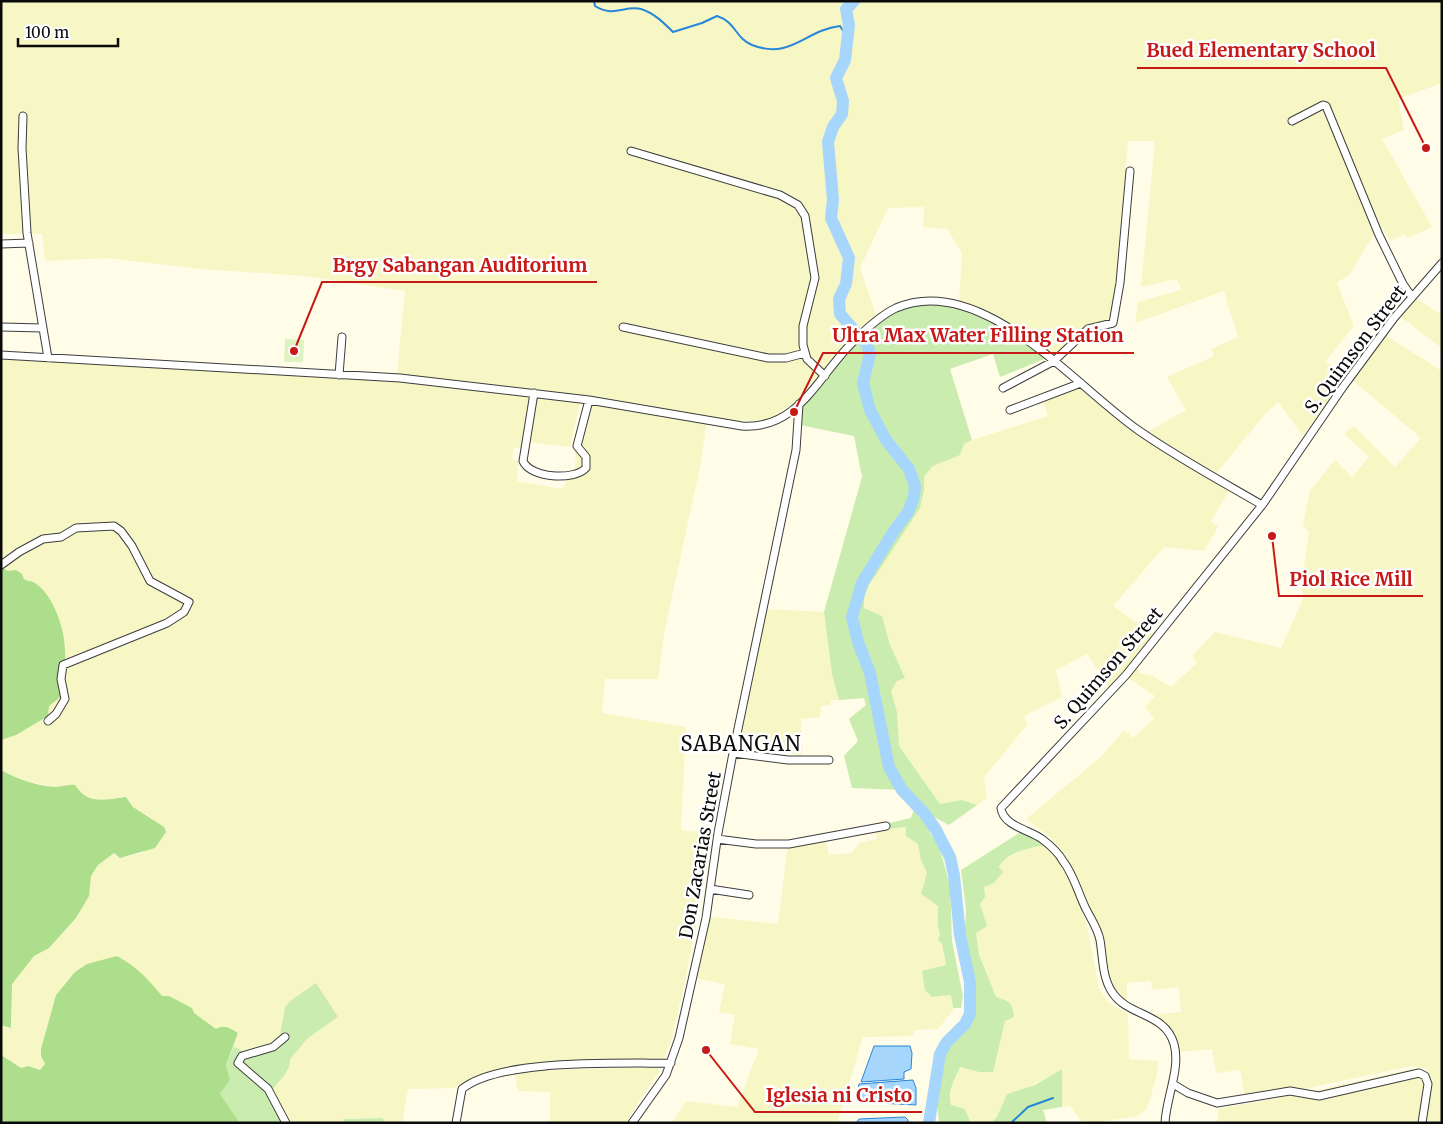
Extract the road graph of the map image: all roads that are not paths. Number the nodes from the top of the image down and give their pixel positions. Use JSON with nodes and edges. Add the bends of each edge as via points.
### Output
{"nodes":[{"id":1,"x":23,"y":116,"type":"dead end"},
{"id":2,"x":1292,"y":121,"type":"dead end"},
{"id":3,"x":631,"y":151,"type":"dead end"},
{"id":4,"x":1130,"y":171,"type":"dead end"},
{"id":5,"x":29,"y":243,"type":"junction"},
{"id":6,"x":1,"y":244,"type":"edge"},
{"id":7,"x":1442,"y":263,"type":"edge"},
{"id":8,"x":1412,"y":297,"type":"junction"},
{"id":9,"x":1,"y":327,"type":"edge"},
{"id":10,"x":623,"y":327,"type":"dead end"},
{"id":11,"x":43,"y":328,"type":"junction"},
{"id":12,"x":342,"y":337,"type":"dead end"},
{"id":13,"x":804,"y":353,"type":"junction"},
{"id":14,"x":1,"y":356,"type":"edge"},
{"id":15,"x":48,"y":358,"type":"junction"},
{"id":16,"x":1054,"y":361,"type":"junction"},
{"id":17,"x":339,"y":374,"type":"junction"},
{"id":18,"x":825,"y":376,"type":"junction"},
{"id":19,"x":1081,"y":383,"type":"junction"},
{"id":20,"x":1003,"y":388,"type":"dead end"},
{"id":21,"x":534,"y":393,"type":"junction"},
{"id":22,"x":589,"y":400,"type":"junction"},
{"id":23,"x":799,"y":404,"type":"junction"},
{"id":24,"x":1010,"y":410,"type":"dead end"},
{"id":25,"x":1262,"y":505,"type":"junction"},
{"id":26,"x":1,"y":565,"type":"edge"},
{"id":27,"x":48,"y":721,"type":"dead end"},
{"id":28,"x":733,"y":753,"type":"junction"},
{"id":29,"x":829,"y":760,"type":"dead end"},
{"id":30,"x":886,"y":826,"type":"dead end"},
{"id":31,"x":717,"y":839,"type":"junction"},
{"id":32,"x":710,"y":889,"type":"junction"},
{"id":33,"x":749,"y":895,"type":"dead end"},
{"id":34,"x":285,"y":1037,"type":"dead end"},
{"id":35,"x":671,"y":1063,"type":"junction"},
{"id":36,"x":1172,"y":1084,"type":"junction"},
{"id":37,"x":286,"y":1123,"type":"edge"},
{"id":38,"x":456,"y":1123,"type":"edge"},
{"id":39,"x":632,"y":1123,"type":"edge"},
{"id":40,"x":1165,"y":1123,"type":"edge"},
{"id":41,"x":1422,"y":1123,"type":"edge"}],
"edges":[{"from":1,"to":5,"type":"street","via":[[22,148]]},
{"from":2,"to":8,"type":"street","via":[[1326,106],[1379,234]]},
{"from":3,"to":13,"type":"street","via":[[780,195],[798,205],[806,222],[815,278],[803,326]]},
{"from":4,"to":16,"type":"street","via":[[1120,283],[1113,323],[1088,329]]},
{"from":5,"to":6,"type":"street"},
{"from":5,"to":11,"type":"street"},
{"from":7,"to":8,"type":"street","name":"S. Quimson Street"},
{"from":8,"to":25,"type":"street","name":"S. Quimson Street","via":[[1343,387]]},
{"from":9,"to":11,"type":"street"},
{"from":10,"to":13,"type":"street","via":[[768,358]]},
{"from":11,"to":15,"type":"street"},
{"from":12,"to":17,"type":"street"},
{"from":13,"to":18,"type":"street"},
{"from":14,"to":15,"type":"street"},
{"from":15,"to":17,"type":"street"},
{"from":16,"to":18,"type":"street","via":[[987,317],[947,303],[924,301],[897,307],[884,315],[853,341]]},
{"from":16,"to":19,"type":"street"},
{"from":16,"to":20,"type":"street"},
{"from":17,"to":21,"type":"street"},
{"from":18,"to":23,"type":"street"},
{"from":19,"to":24,"type":"street"},
{"from":19,"to":25,"type":"street","via":[[1138,430]]},
{"from":21,"to":22,"type":"street"},
{"from":21,"to":22,"type":"street","via":[[523,461],[534,472],[564,476],[580,473],[586,468],[586,457],[578,446]]},
{"from":22,"to":23,"type":"street","via":[[749,426],[776,421]]},
{"from":23,"to":28,"type":"street","name":"Don Zacarias Street","via":[[796,450]]},
{"from":25,"to":36,"type":"street","name":"S. Quimson Street","via":[[1126,675],[1002,808],[1008,819],[1041,838],[1068,867],[1098,932],[1110,990],[1133,1010],[1153,1017],[1171,1036],[1176,1052]]},
{"from":26,"to":27,"type":"street","via":[[37,541],[61,537],[76,528],[116,527],[142,561],[150,581],[189,602],[184,612],[167,623],[63,665],[61,679],[65,699]]},
{"from":28,"to":29,"type":"street","via":[[794,760]]},
{"from":28,"to":31,"type":"street","name":"Don Zacarias Street"},
{"from":30,"to":31,"type":"street","via":[[789,844]]},
{"from":31,"to":32,"type":"street","name":"Don Zacarias Street"},
{"from":32,"to":33,"type":"street"},
{"from":32,"to":35,"type":"street","name":"Don Zacarias Street"},
{"from":34,"to":37,"type":"street","via":[[272,1047],[244,1055],[238,1063],[268,1089]]},
{"from":35,"to":38,"type":"street","via":[[529,1068],[484,1078],[462,1089]]},
{"from":35,"to":39,"type":"street","name":"Don Zacarias Street","via":[[664,1079]]},
{"from":36,"to":40,"type":"street"},
{"from":36,"to":41,"type":"street","via":[[1217,1103],[1290,1091],[1319,1096],[1419,1073],[1425,1076],[1428,1084]]}]}
